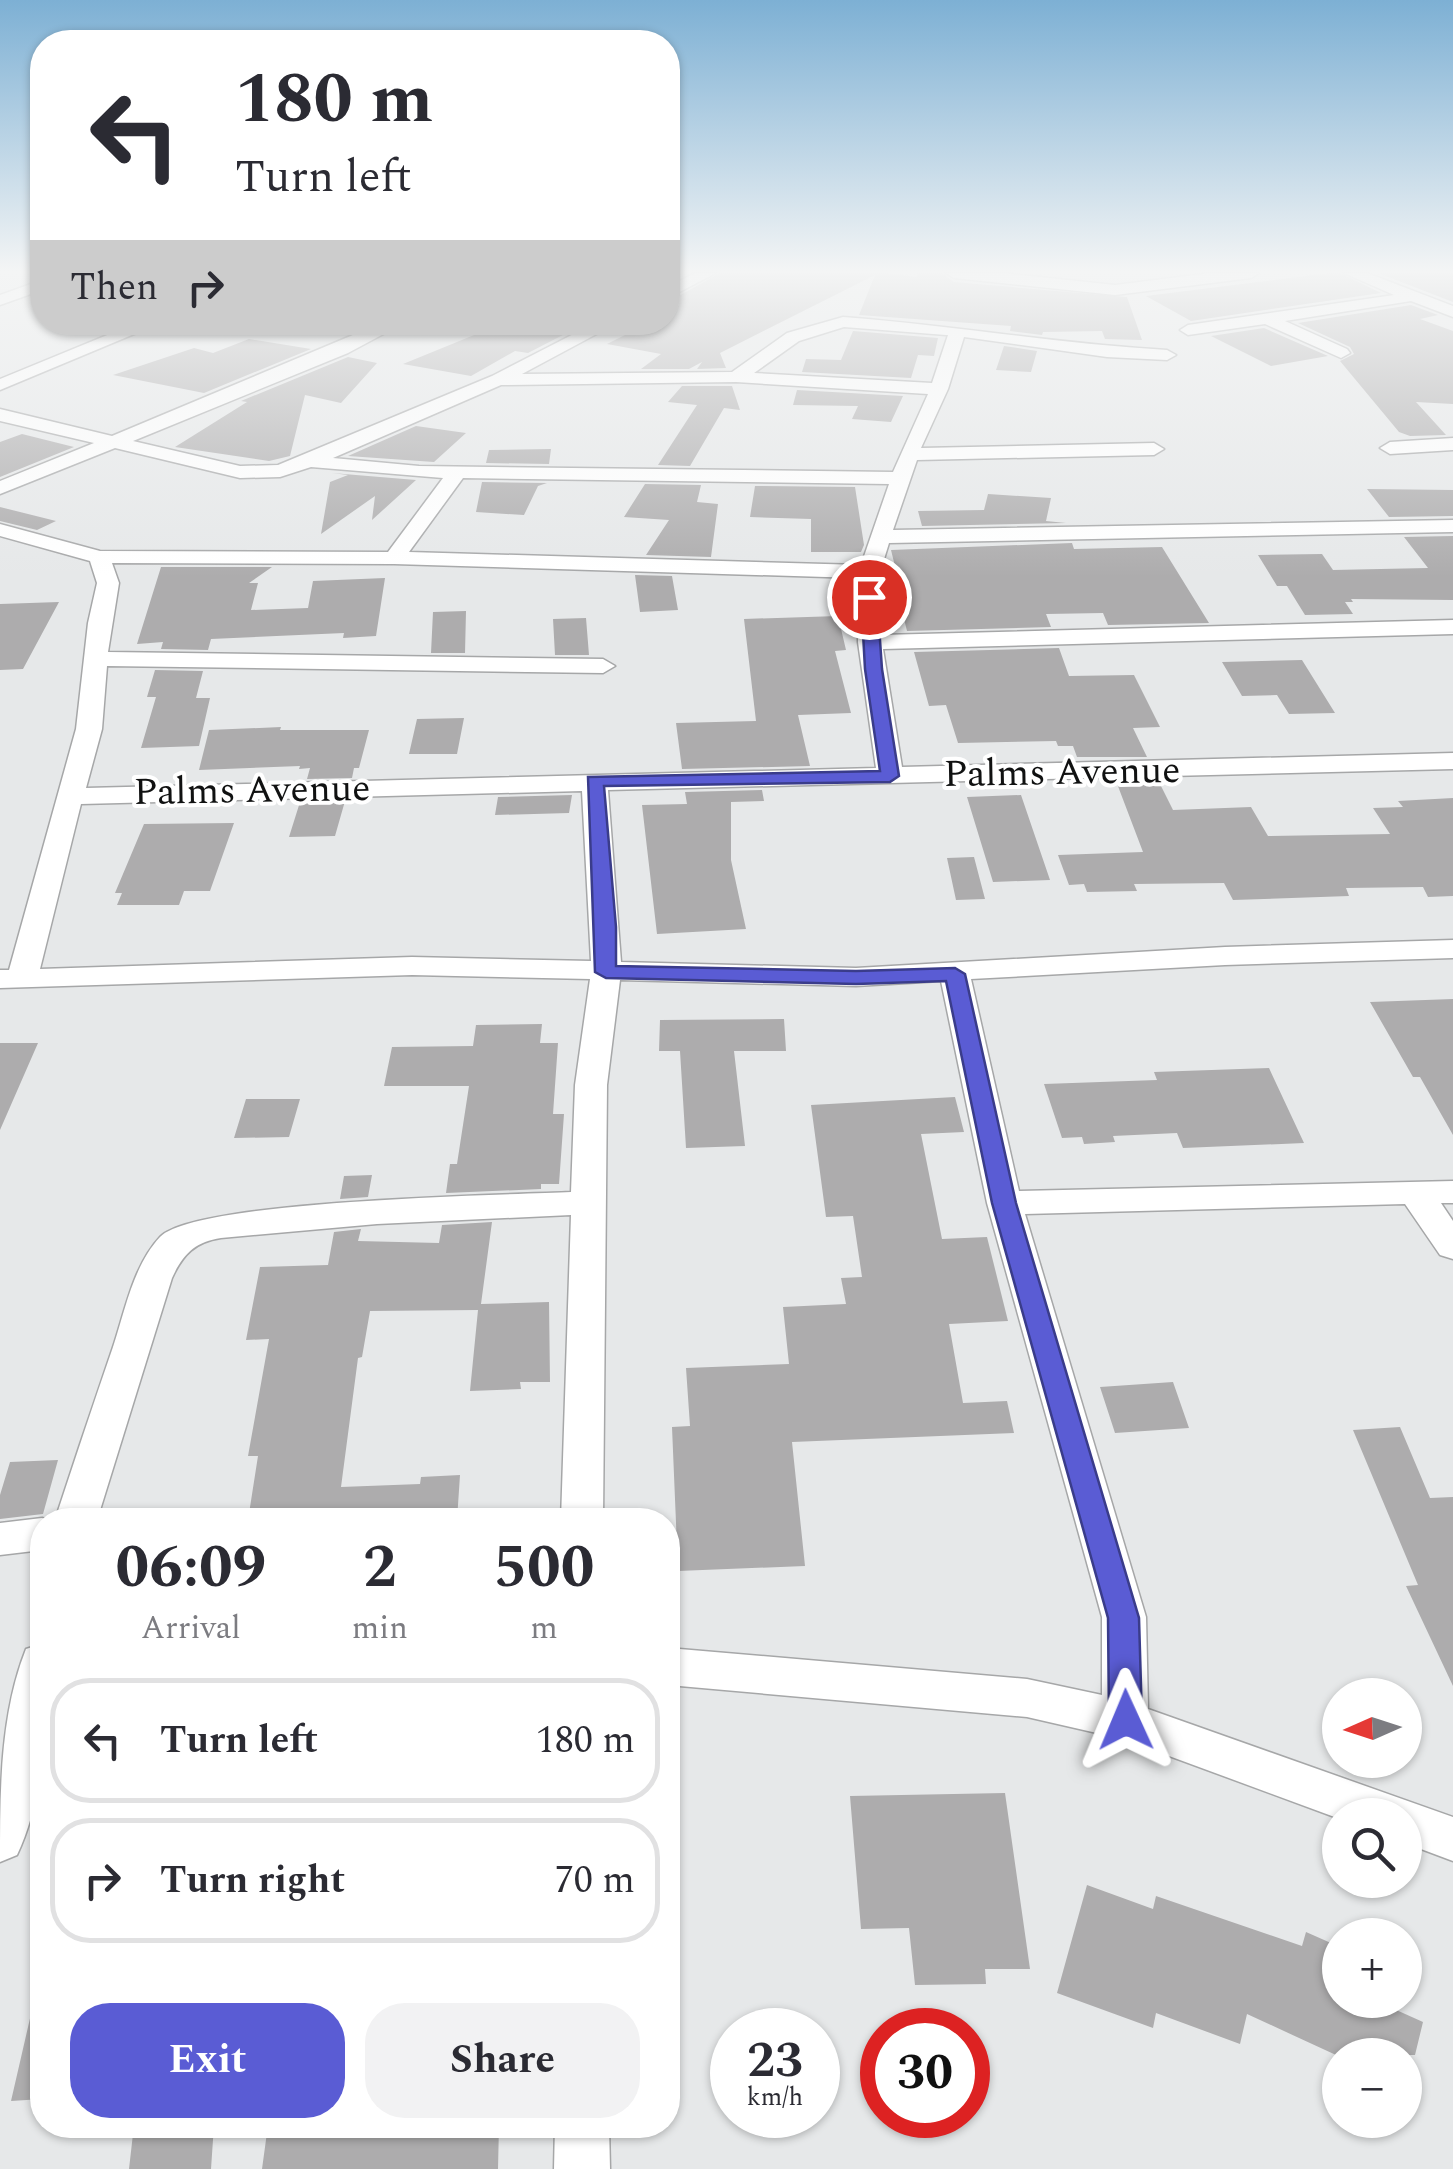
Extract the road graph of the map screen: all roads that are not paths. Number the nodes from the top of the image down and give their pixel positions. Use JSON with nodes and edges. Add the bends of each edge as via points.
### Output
{"nodes":[{"id":1,"x":27,"y":374,"type":"edge"},
{"id":2,"x":280,"y":374,"type":"edge"},
{"id":3,"x":509,"y":374,"type":"edge"},
{"id":4,"x":740,"y":374,"type":"edge"},
{"id":5,"x":944,"y":374,"type":"edge"},
{"id":6,"x":736,"y":377,"type":"junction"},
{"id":7,"x":498,"y":380,"type":"junction"},
{"id":8,"x":0,"y":385,"type":"edge"},
{"id":9,"x":939,"y":389,"type":"junction"},
{"id":10,"x":0,"y":415,"type":"edge"},
{"id":11,"x":112,"y":442,"type":"junction"},
{"id":12,"x":1453,"y":444,"type":"edge"},
{"id":13,"x":1390,"y":448,"type":"dead end"},
{"id":14,"x":1154,"y":449,"type":"dead end"},
{"id":15,"x":909,"y":454,"type":"junction"},
{"id":16,"x":308,"y":462,"type":"junction"},
{"id":17,"x":458,"y":472,"type":"junction"},
{"id":18,"x":903,"y":478,"type":"junction"},
{"id":19,"x":0,"y":488,"type":"edge"},
{"id":20,"x":1453,"y":526,"type":"edge"},
{"id":21,"x":0,"y":530,"type":"edge"},
{"id":22,"x":882,"y":537,"type":"junction"},
{"id":23,"x":99,"y":557,"type":"junction"},
{"id":24,"x":394,"y":558,"type":"junction"},
{"id":25,"x":869,"y":572,"type":"junction"},
{"id":26,"x":1453,"y":628,"type":"edge"},
{"id":27,"x":870,"y":642,"type":"junction"},
{"id":28,"x":95,"y":659,"type":"junction"},
{"id":29,"x":603,"y":666,"type":"dead end"},
{"id":30,"x":1453,"y":761,"type":"edge"},
{"id":31,"x":890,"y":776,"type":"junction"},
{"id":32,"x":594,"y":781,"type":"junction"},
{"id":33,"x":71,"y":796,"type":"junction"},
{"id":34,"x":1453,"y":949,"type":"edge"},
{"id":35,"x":606,"y":972,"type":"junction"},
{"id":36,"x":955,"y":974,"type":"junction"},
{"id":37,"x":12,"y":979,"type":"edge"},
{"id":38,"x":1453,"y":1192,"type":"edge"},
{"id":39,"x":1416,"y":1194,"type":"junction"},
{"id":40,"x":587,"y":1203,"type":"junction"},
{"id":41,"x":1004,"y":1203,"type":"junction"},
{"id":42,"x":1453,"y":1247,"type":"edge"},
{"id":43,"x":80,"y":1508,"type":"edge"},
{"id":44,"x":582,"y":1508,"type":"edge"},
{"id":45,"x":30,"y":1535,"type":"edge"},
{"id":46,"x":0,"y":1539,"type":"edge"},
{"id":47,"x":680,"y":1668,"type":"edge"},
{"id":48,"x":30,"y":1713,"type":"edge"},
{"id":49,"x":1126,"y":1720,"type":"junction"},
{"id":50,"x":1340,"y":1798,"type":"edge"},
{"id":51,"x":1422,"y":1828,"type":"edge"},
{"id":52,"x":1453,"y":1839,"type":"edge"},
{"id":53,"x":0,"y":1840,"type":"edge"},
{"id":54,"x":582,"y":2138,"type":"edge"},
{"id":55,"x":582,"y":2169,"type":"edge"}],
"edges":[{"from":1,"to":8,"type":"street"},
{"from":2,"to":11,"type":"street"},
{"from":3,"to":7,"type":"street"},
{"from":4,"to":6,"type":"street"},
{"from":5,"to":9,"type":"street"},
{"from":6,"to":7,"type":"street"},
{"from":6,"to":9,"type":"street"},
{"from":7,"to":16,"type":"street"},
{"from":9,"to":15,"type":"street"},
{"from":10,"to":11,"type":"street"},
{"from":11,"to":16,"type":"street","via":[[240,472]]},
{"from":11,"to":19,"type":"street"},
{"from":12,"to":13,"type":"street"},
{"from":14,"to":15,"type":"street"},
{"from":15,"to":18,"type":"street"},
{"from":16,"to":17,"type":"street"},
{"from":17,"to":18,"type":"street"},
{"from":17,"to":24,"type":"street"},
{"from":18,"to":22,"type":"street"},
{"from":20,"to":22,"type":"street"},
{"from":21,"to":23,"type":"street"},
{"from":22,"to":25,"type":"street"},
{"from":23,"to":24,"type":"street"},
{"from":23,"to":28,"type":"street","via":[[108,583]]},
{"from":24,"to":25,"type":"street"},
{"from":25,"to":27,"type":"street"},
{"from":26,"to":27,"type":"street"},
{"from":27,"to":31,"type":"street"},
{"from":28,"to":29,"type":"street"},
{"from":28,"to":33,"type":"street","via":[[89,729]]},
{"from":30,"to":31,"type":"street","name":"Palms Avenue"},
{"from":31,"to":32,"type":"street","name":"Palms Avenue"},
{"from":32,"to":33,"type":"street","name":"Palms Avenue"},
{"from":32,"to":35,"type":"street"},
{"from":33,"to":37,"type":"street"},
{"from":34,"to":36,"type":"street"},
{"from":35,"to":36,"type":"street"},
{"from":35,"to":37,"type":"street","via":[[412,966]]},
{"from":35,"to":40,"type":"street","via":[[591,1085]]},
{"from":36,"to":41,"type":"street"},
{"from":38,"to":39,"type":"street"},
{"from":39,"to":41,"type":"street"},
{"from":39,"to":42,"type":"street"},
{"from":40,"to":43,"type":"street","via":[[221,1226],[180,1238],[154,1278]]},
{"from":40,"to":44,"type":"street"},
{"from":41,"to":49,"type":"street","via":[[1124,1618]]},
{"from":45,"to":46,"type":"street"},
{"from":47,"to":49,"type":"street","via":[[1027,1698]]},
{"from":48,"to":53,"type":"street"},
{"from":49,"to":50,"type":"street"},
{"from":51,"to":52,"type":"street"},
{"from":54,"to":55,"type":"street"}]}
